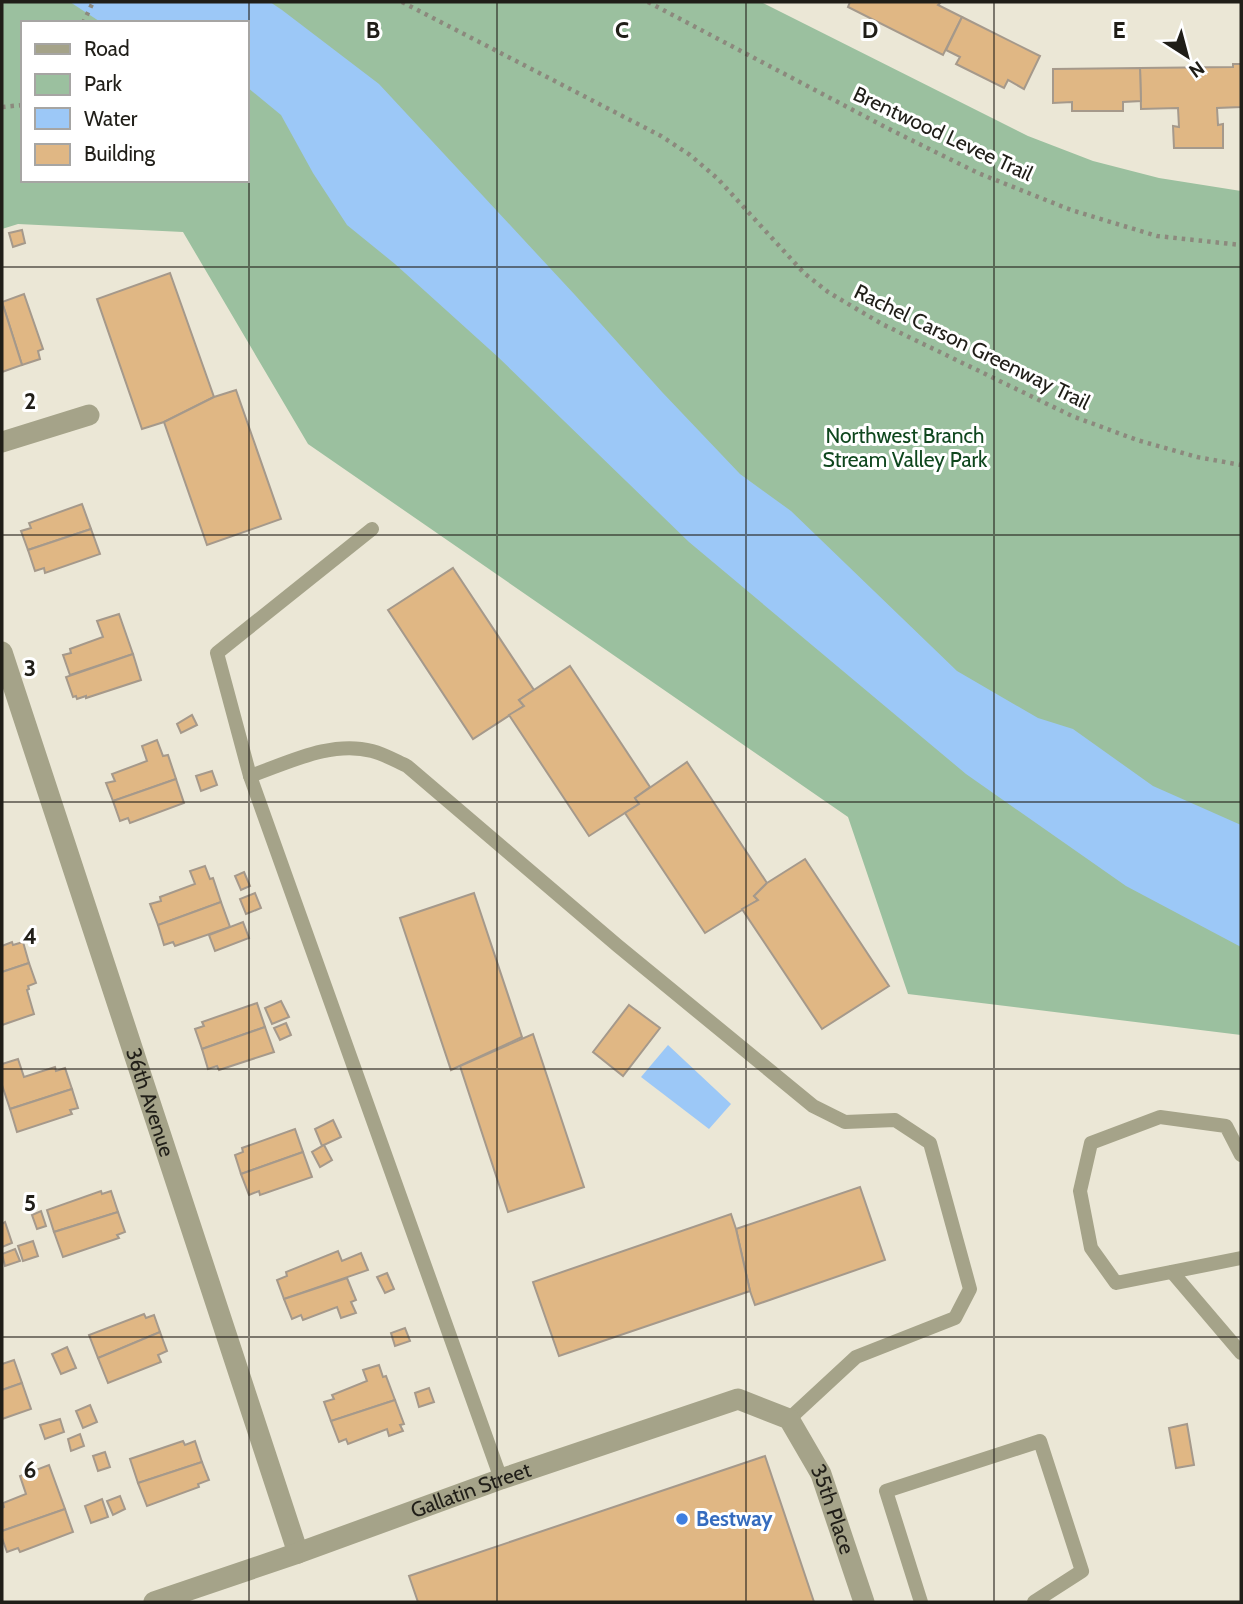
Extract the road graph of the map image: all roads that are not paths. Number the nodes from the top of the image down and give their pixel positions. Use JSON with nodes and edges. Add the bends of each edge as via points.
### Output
{"nodes":[{"id":1,"x":89,"y":415,"type":"dead end"},
{"id":2,"x":2,"y":442,"type":"edge"},
{"id":3,"x":372,"y":528,"type":"dead end"},
{"id":4,"x":2,"y":652,"type":"edge"},
{"id":5,"x":250,"y":776,"type":"junction"},
{"id":6,"x":1241,"y":1155,"type":"edge"},
{"id":7,"x":1241,"y":1258,"type":"edge"},
{"id":8,"x":1172,"y":1272,"type":"junction"},
{"id":9,"x":1241,"y":1353,"type":"edge"},
{"id":10,"x":789,"y":1419,"type":"junction"},
{"id":11,"x":501,"y":1479,"type":"junction"},
{"id":12,"x":298,"y":1553,"type":"junction"},
{"id":13,"x":153,"y":1602,"type":"edge"},
{"id":14,"x":864,"y":1602,"type":"edge"},
{"id":15,"x":921,"y":1602,"type":"edge"},
{"id":16,"x":1034,"y":1602,"type":"edge"}],
"edges":[{"from":1,"to":2,"type":"street"},
{"from":3,"to":5,"type":"lane","via":[[217,653]]},
{"from":4,"to":12,"type":"street","name":"36th Avenue"},
{"from":5,"to":10,"type":"lane","via":[[341,747],[372,751],[407,766],[813,1106],[845,1122],[895,1119],[930,1143],[970,1289],[955,1318],[856,1357]]},
{"from":5,"to":11,"type":"lane"},
{"from":6,"to":8,"type":"lane","via":[[1226,1126],[1160,1117],[1091,1143],[1080,1191],[1091,1248],[1116,1283]]},
{"from":7,"to":8,"type":"lane"},
{"from":8,"to":9,"type":"lane"},
{"from":10,"to":11,"type":"street","name":"Gallatin Street","via":[[738,1399]]},
{"from":10,"to":14,"type":"street","name":"35th Place","via":[[821,1474]]},
{"from":11,"to":12,"type":"street","name":"Gallatin Street"},
{"from":12,"to":13,"type":"street","name":"Gallatin Street"},
{"from":15,"to":16,"type":"lane","via":[[886,1491],[1040,1441],[1082,1571]]}]}
